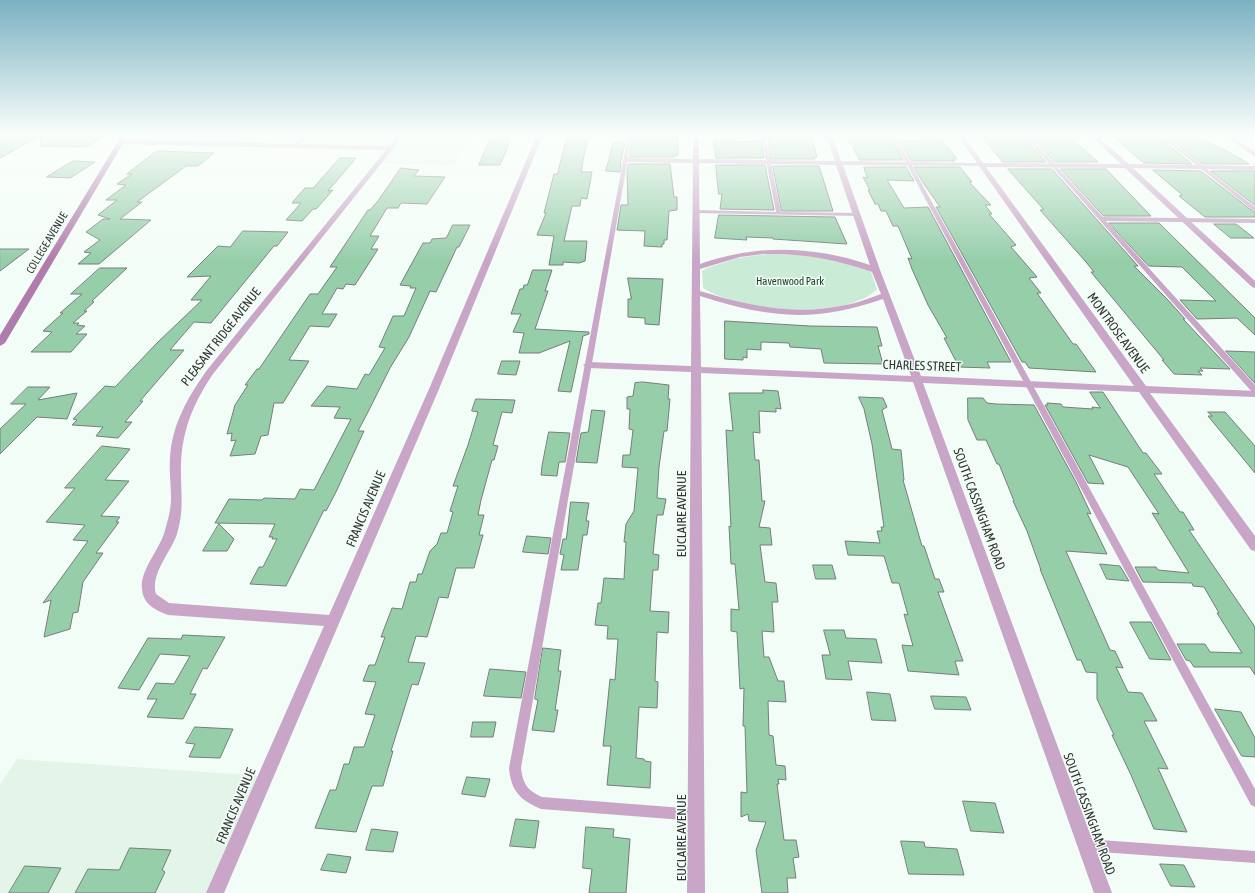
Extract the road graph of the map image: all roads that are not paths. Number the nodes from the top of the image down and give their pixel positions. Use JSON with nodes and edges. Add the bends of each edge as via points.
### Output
{"nodes":[{"id":1,"x":99,"y":177,"type":"edge"},
{"id":2,"x":367,"y":177,"type":"edge"},
{"id":3,"x":523,"y":177,"type":"edge"},
{"id":4,"x":622,"y":177,"type":"edge"},
{"id":5,"x":696,"y":177,"type":"edge"},
{"id":6,"x":771,"y":177,"type":"edge"},
{"id":7,"x":844,"y":177,"type":"edge"},
{"id":8,"x":916,"y":177,"type":"edge"},
{"id":9,"x":991,"y":177,"type":"edge"},
{"id":10,"x":1063,"y":177,"type":"edge"},
{"id":11,"x":1138,"y":177,"type":"edge"},
{"id":12,"x":1213,"y":177,"type":"edge"},
{"id":13,"x":1255,"y":210,"type":"edge"},
{"id":14,"x":696,"y":212,"type":"junction"},
{"id":15,"x":779,"y":214,"type":"junction"},
{"id":16,"x":857,"y":215,"type":"junction"},
{"id":17,"x":1102,"y":219,"type":"junction"},
{"id":18,"x":1185,"y":220,"type":"junction"},
{"id":19,"x":1255,"y":221,"type":"edge"},
{"id":20,"x":695,"y":268,"type":"junction"},
{"id":21,"x":876,"y":270,"type":"junction"},
{"id":22,"x":1255,"y":285,"type":"edge"},
{"id":23,"x":695,"y":292,"type":"junction"},
{"id":24,"x":886,"y":295,"type":"junction"},
{"id":25,"x":0,"y":343,"type":"edge"},
{"id":26,"x":588,"y":365,"type":"junction"},
{"id":27,"x":696,"y":370,"type":"junction"},
{"id":28,"x":917,"y":379,"type":"junction"},
{"id":29,"x":1029,"y":384,"type":"junction"},
{"id":30,"x":1142,"y":389,"type":"junction"},
{"id":31,"x":1255,"y":390,"type":"edge"},
{"id":32,"x":1255,"y":394,"type":"edge"},
{"id":33,"x":1255,"y":546,"type":"edge"},
{"id":34,"x":334,"y":621,"type":"junction"},
{"id":35,"x":1255,"y":801,"type":"edge"},
{"id":36,"x":696,"y":815,"type":"junction"},
{"id":37,"x":1086,"y":845,"type":"junction"},
{"id":38,"x":1255,"y":857,"type":"edge"},
{"id":39,"x":215,"y":893,"type":"edge"},
{"id":40,"x":696,"y":893,"type":"edge"},
{"id":41,"x":1103,"y":893,"type":"edge"}],
"edges":[{"from":1,"to":25,"type":"main road","name":"COLLEGE AVENUE"},
{"from":2,"to":34,"type":"street","name":"PLEASANT RIDGE AVENUE","via":[[192,397],[182,420],[176,445],[175,516],[170,535],[148,584],[148,593],[152,599],[159,606],[168,609]]},
{"from":3,"to":34,"type":"street","name":"FRANCIS AVENUE"},
{"from":4,"to":26,"type":"lane"},
{"from":5,"to":14,"type":"street","name":"EUCLAIRE AVENUE"},
{"from":6,"to":15,"type":"lane"},
{"from":7,"to":16,"type":"street","name":"SOUTH CASSINGHAM ROAD"},
{"from":8,"to":29,"type":"lane"},
{"from":9,"to":30,"type":"street","name":"MONTROSE AVENUE"},
{"from":10,"to":17,"type":"lane"},
{"from":11,"to":18,"type":"street"},
{"from":12,"to":13,"type":"lane"},
{"from":14,"to":15,"type":"lane"},
{"from":14,"to":20,"type":"street","name":"EUCLAIRE AVENUE"},
{"from":15,"to":16,"type":"lane"},
{"from":16,"to":21,"type":"street","name":"SOUTH CASSINGHAM ROAD"},
{"from":17,"to":18,"type":"lane"},
{"from":17,"to":31,"type":"lane"},
{"from":18,"to":19,"type":"lane"},
{"from":18,"to":22,"type":"street"},
{"from":20,"to":21,"type":"street","via":[[735,255],[782,251],[831,256]]},
{"from":20,"to":23,"type":"street","name":"EUCLAIRE AVENUE"},
{"from":21,"to":24,"type":"street","name":"SOUTH CASSINGHAM ROAD"},
{"from":23,"to":24,"type":"street","via":[[743,307],[796,313],[847,308]]},
{"from":23,"to":27,"type":"street","name":"EUCLAIRE AVENUE"},
{"from":24,"to":28,"type":"street","name":"SOUTH CASSINGHAM ROAD"},
{"from":26,"to":27,"type":"street","name":"CHARLES STREET"},
{"from":26,"to":36,"type":"lane","via":[[515,779],[529,798],[541,803]]},
{"from":27,"to":28,"type":"street","name":"CHARLES STREET"},
{"from":27,"to":36,"type":"street","name":"EUCLAIRE AVENUE"},
{"from":28,"to":29,"type":"street","name":"CHARLES STREET"},
{"from":28,"to":37,"type":"street","name":"SOUTH CASSINGHAM ROAD"},
{"from":29,"to":30,"type":"street","name":"CHARLES STREET"},
{"from":29,"to":35,"type":"lane"},
{"from":30,"to":32,"type":"street","name":"CHARLES STREET"},
{"from":30,"to":33,"type":"street","name":"MONTROSE AVENUE"},
{"from":34,"to":39,"type":"street","name":"FRANCIS AVENUE"},
{"from":36,"to":40,"type":"street","name":"EUCLAIRE AVENUE"},
{"from":37,"to":38,"type":"lane"},
{"from":37,"to":41,"type":"street","name":"SOUTH CASSINGHAM ROAD"}]}
